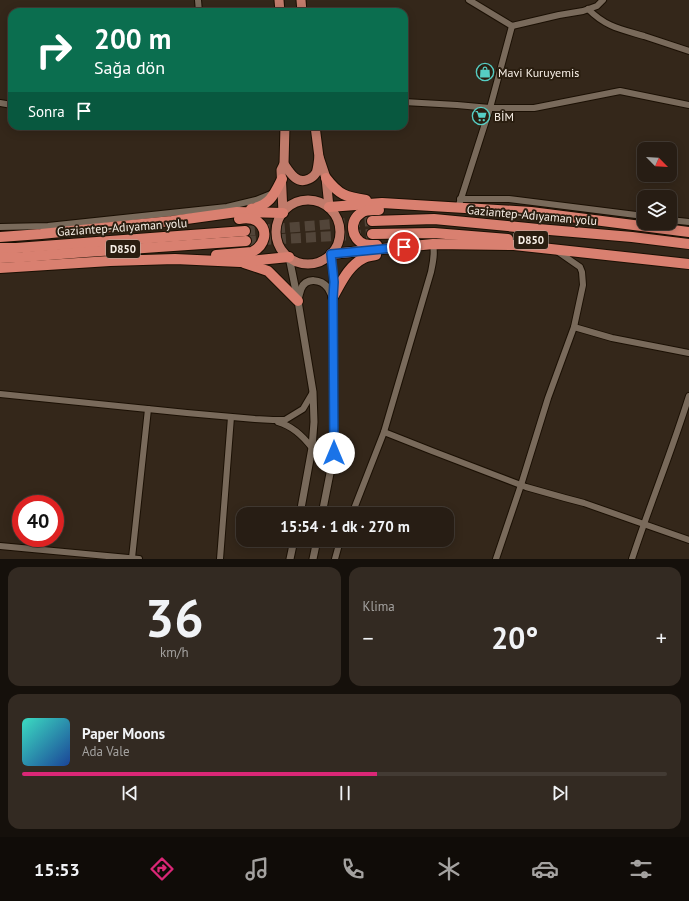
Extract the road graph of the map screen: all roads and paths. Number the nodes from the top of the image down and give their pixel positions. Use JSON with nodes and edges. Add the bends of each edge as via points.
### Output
{"nodes":[{"id":1,"x":469,"y":0,"type":"edge"},
{"id":2,"x":603,"y":0,"type":"edge"},
{"id":3,"x":588,"y":9,"type":"junction"},
{"id":4,"x":512,"y":26,"type":"junction"},
{"id":5,"x":689,"y":51,"type":"edge"},
{"id":6,"x":408,"y":102,"type":"edge"},
{"id":7,"x":689,"y":105,"type":"edge"},
{"id":8,"x":490,"y":108,"type":"junction"},
{"id":9,"x":285,"y":130,"type":"edge"},
{"id":10,"x":316,"y":130,"type":"edge"},
{"id":11,"x":319,"y":157,"type":"junction"},
{"id":12,"x":284,"y":164,"type":"junction"},
{"id":13,"x":326,"y":178,"type":"junction"},
{"id":14,"x":282,"y":179,"type":"junction"},
{"id":15,"x":276,"y":193,"type":"junction"},
{"id":16,"x":382,"y":203,"type":"junction"},
{"id":17,"x":459,"y":203,"type":"junction"},
{"id":18,"x":437,"y":206,"type":"junction"},
{"id":19,"x":329,"y":207,"type":"junction"},
{"id":20,"x":237,"y":212,"type":"junction"},
{"id":21,"x":283,"y":213,"type":"junction"},
{"id":22,"x":637,"y":215,"type":"edge"},
{"id":23,"x":172,"y":220,"type":"junction"},
{"id":24,"x":372,"y":221,"type":"tunnel mouth"},
{"id":25,"x":677,"y":221,"type":"edge"},
{"id":26,"x":689,"y":222,"type":"edge"},
{"id":27,"x":0,"y":226,"type":"edge"},
{"id":28,"x":689,"y":232,"type":"edge"},
{"id":29,"x":372,"y":234,"type":"tunnel mouth"},
{"id":30,"x":0,"y":237,"type":"edge"},
{"id":31,"x":433,"y":244,"type":"junction"},
{"id":32,"x":689,"y":244,"type":"edge"},
{"id":33,"x":419,"y":246,"type":"junction"},
{"id":34,"x":0,"y":248,"type":"edge"},
{"id":35,"x":553,"y":249,"type":"junction"},
{"id":36,"x":331,"y":254,"type":"junction"},
{"id":37,"x":289,"y":257,"type":"junction"},
{"id":38,"x":689,"y":257,"type":"edge"},
{"id":39,"x":0,"y":258,"type":"edge"},
{"id":40,"x":175,"y":259,"type":"junction"},
{"id":41,"x":240,"y":262,"type":"junction"},
{"id":42,"x":689,"y":264,"type":"edge"},
{"id":43,"x":0,"y":268,"type":"edge"},
{"id":44,"x":333,"y":298,"type":"junction"},
{"id":45,"x":298,"y":301,"type":"junction"},
{"id":46,"x":574,"y":327,"type":"junction"},
{"id":47,"x":689,"y":353,"type":"edge"},
{"id":48,"x":313,"y":392,"type":"junction"},
{"id":49,"x":0,"y":394,"type":"edge"},
{"id":50,"x":689,"y":396,"type":"edge"},
{"id":51,"x":148,"y":409,"type":"junction"},
{"id":52,"x":231,"y":417,"type":"junction"},
{"id":53,"x":273,"y":420,"type":"junction"},
{"id":54,"x":384,"y":432,"type":"junction"},
{"id":55,"x":312,"y":448,"type":"junction"},
{"id":56,"x":521,"y":485,"type":"junction"},
{"id":57,"x":301,"y":507,"type":"edge"},
{"id":58,"x":323,"y":507,"type":"edge"},
{"id":59,"x":355,"y":507,"type":"edge"},
{"id":60,"x":643,"y":524,"type":"junction"},
{"id":61,"x":689,"y":540,"type":"edge"},
{"id":62,"x":0,"y":546,"type":"edge"},
{"id":63,"x":293,"y":547,"type":"edge"},
{"id":64,"x":316,"y":547,"type":"edge"},
{"id":65,"x":338,"y":547,"type":"edge"},
{"id":66,"x":136,"y":559,"type":"edge"},
{"id":67,"x":220,"y":559,"type":"edge"},
{"id":68,"x":290,"y":559,"type":"edge"},
{"id":69,"x":313,"y":559,"type":"edge"},
{"id":70,"x":335,"y":559,"type":"edge"},
{"id":71,"x":496,"y":559,"type":"edge"},
{"id":72,"x":632,"y":559,"type":"edge"}],
"edges":[{"from":1,"to":4,"type":"street"},
{"from":2,"to":3,"type":"street","via":[[597,6]]},
{"from":3,"to":4,"type":"street"},
{"from":3,"to":5,"type":"street","via":[[603,22],[618,29]]},
{"from":4,"to":8,"type":"street"},
{"from":6,"to":8,"type":"street"},
{"from":7,"to":8,"type":"street","via":[[620,91],[534,108]]},
{"from":8,"to":17,"type":"street"},
{"from":9,"to":12,"type":"main road"},
{"from":10,"to":11,"type":"main road"},
{"from":11,"to":12,"type":"main road","via":[[316,172],[306,181],[298,180]]},
{"from":11,"to":13,"type":"main road"},
{"from":12,"to":14,"type":"main road"},
{"from":13,"to":16,"type":"highway","via":[[339,193]]},
{"from":13,"to":19,"type":"main road"},
{"from":14,"to":15,"type":"highway"},
{"from":14,"to":21,"type":"main road"},
{"from":15,"to":20,"type":"highway","via":[[262,206]]},
{"from":15,"to":27,"type":"street","via":[[227,207],[48,226]]},
{"from":16,"to":18,"type":"highway"},
{"from":16,"to":19,"type":"highway"},
{"from":17,"to":18,"type":"highway"},
{"from":17,"to":22,"type":"street","via":[[509,199]]},
{"from":17,"to":28,"type":"highway"},
{"from":18,"to":31,"type":"highway","via":[[365,211],[357,216],[353,225],[357,239],[365,244]]},
{"from":19,"to":21,"type":"main road","via":[[318,201],[305,200],[292,204]]},
{"from":19,"to":36,"type":"main road","via":[[337,217],[340,230],[338,243]]},
{"from":20,"to":21,"type":"highway"},
{"from":20,"to":23,"type":"highway"},
{"from":21,"to":37,"type":"main road","via":[[276,234],[280,247]]},
{"from":23,"to":30,"type":"highway"},
{"from":23,"to":40,"type":"highway","via":[[248,218],[257,221],[265,234],[262,246],[252,252]]},
{"from":24,"to":32,"type":"highway","name":"Gaziantep-Adıyaman yolu","number":"D850","via":[[434,219]]},
{"from":25,"to":26,"type":"street"},
{"from":29,"to":38,"type":"highway","number":"D850","via":[[434,233]]},
{"from":31,"to":33,"type":"highway"},
{"from":31,"to":35,"type":"highway","via":[[514,245]]},
{"from":31,"to":54,"type":"street","via":[[431,272]]},
{"from":33,"to":36,"type":"highway"},
{"from":33,"to":44,"type":"highway","via":[[364,258],[346,273]]},
{"from":34,"to":39,"type":"highway","name":"Gaziantep-Adıyaman yolu","number":"D850","via":[[246,236]]},
{"from":35,"to":42,"type":"highway"},
{"from":35,"to":46,"type":"street","via":[[580,267],[582,272],[583,285]]},
{"from":36,"to":37,"type":"main road","via":[[310,264]]},
{"from":36,"to":44,"type":"street"},
{"from":37,"to":41,"type":"highway"},
{"from":37,"to":45,"type":"street"},
{"from":40,"to":41,"type":"highway"},
{"from":40,"to":43,"type":"highway","via":[[110,260]]},
{"from":41,"to":45,"type":"highway","via":[[268,271]]},
{"from":44,"to":45,"type":"street","via":[[322,282],[312,280],[303,285]]},
{"from":44,"to":58,"type":"street","via":[[334,453]]},
{"from":45,"to":48,"type":"street"},
{"from":46,"to":47,"type":"street","via":[[612,338]]},
{"from":46,"to":56,"type":"street","via":[[548,398]]},
{"from":48,"to":53,"type":"street","via":[[303,409],[285,420]]},
{"from":48,"to":55,"type":"street"},
{"from":49,"to":51,"type":"street"},
{"from":50,"to":60,"type":"street"},
{"from":51,"to":52,"type":"street"},
{"from":51,"to":66,"type":"street"},
{"from":52,"to":53,"type":"street"},
{"from":52,"to":67,"type":"street"},
{"from":53,"to":55,"type":"street","via":[[292,428]]},
{"from":54,"to":56,"type":"street"},
{"from":54,"to":59,"type":"street"},
{"from":55,"to":57,"type":"street"},
{"from":56,"to":60,"type":"street","via":[[584,503]]},
{"from":56,"to":71,"type":"street"},
{"from":60,"to":61,"type":"street"},
{"from":60,"to":72,"type":"street"},
{"from":62,"to":66,"type":"street"},
{"from":63,"to":68,"type":"street"},
{"from":64,"to":69,"type":"street"},
{"from":65,"to":70,"type":"street"}]}
